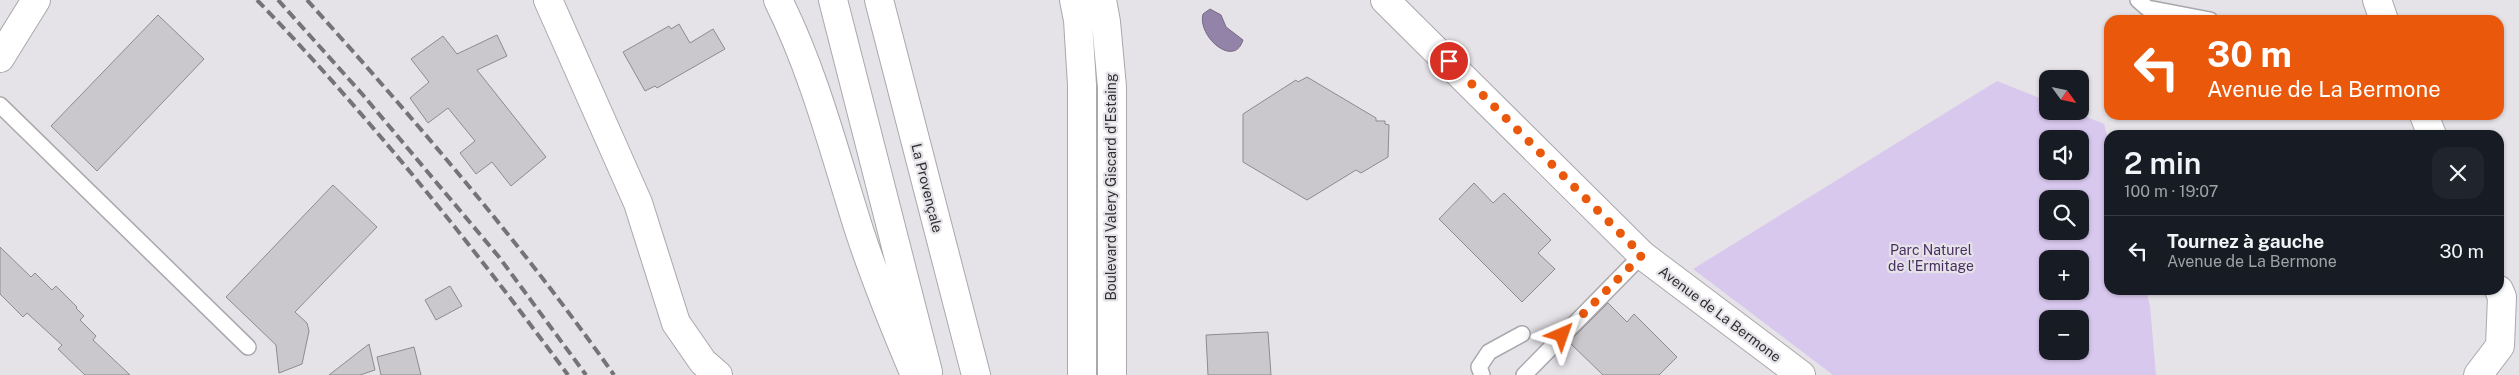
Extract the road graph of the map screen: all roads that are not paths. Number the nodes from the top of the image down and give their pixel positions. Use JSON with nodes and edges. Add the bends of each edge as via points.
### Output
{"nodes":[{"id":1,"x":36,"y":0,"type":"edge"},
{"id":2,"x":548,"y":0,"type":"edge"},
{"id":3,"x":778,"y":0,"type":"edge"},
{"id":4,"x":833,"y":0,"type":"edge"},
{"id":5,"x":879,"y":0,"type":"edge"},
{"id":6,"x":1074,"y":0,"type":"edge"},
{"id":7,"x":1102,"y":0,"type":"edge"},
{"id":8,"x":1385,"y":0,"type":"edge"},
{"id":9,"x":2138,"y":0,"type":"edge"},
{"id":10,"x":2376,"y":0,"type":"edge"},
{"id":11,"x":2183,"y":15,"type":"edge"},
{"id":12,"x":2382,"y":15,"type":"edge"},
{"id":13,"x":0,"y":58,"type":"edge"},
{"id":14,"x":0,"y":105,"type":"edge"},
{"id":15,"x":1642,"y":255,"type":"junction"},
{"id":16,"x":2501,"y":295,"type":"edge"},
{"id":17,"x":1522,"y":334,"type":"dead end"},
{"id":18,"x":248,"y":347,"type":"dead end"},
{"id":19,"x":718,"y":375,"type":"edge"},
{"id":20,"x":915,"y":375,"type":"edge"},
{"id":21,"x":929,"y":375,"type":"edge"},
{"id":22,"x":976,"y":375,"type":"edge"},
{"id":23,"x":1082,"y":375,"type":"edge"},
{"id":24,"x":1112,"y":375,"type":"edge"},
{"id":25,"x":1482,"y":375,"type":"edge"},
{"id":26,"x":1524,"y":375,"type":"edge"},
{"id":27,"x":1800,"y":375,"type":"edge"},
{"id":28,"x":2478,"y":375,"type":"edge"}],
"edges":[{"from":1,"to":13,"type":"main road"},
{"from":2,"to":19,"type":"main road","via":[[638,203],[676,322],[703,362]]},
{"from":3,"to":20,"type":"main road","via":[[826,122],[861,234]]},
{"from":4,"to":21,"type":"main road"},
{"from":5,"to":22,"type":"main road","name":"La Provençale"},
{"from":6,"to":23,"type":"main road","via":[[1082,85]]},
{"from":7,"to":24,"type":"main road","name":"Boulevard Valery Giscard d'Estaing","via":[[1112,87]]},
{"from":8,"to":15,"type":"main road","name":"Avenue de La Bermone"},
{"from":9,"to":11,"type":"lane","via":[[2146,8]]},
{"from":10,"to":12,"type":"main road"},
{"from":14,"to":18,"type":"lane"},
{"from":15,"to":26,"type":"lane"},
{"from":15,"to":27,"type":"main road","name":"Avenue de La Bermone"},
{"from":16,"to":28,"type":"main road","via":[[2500,346]]},
{"from":17,"to":25,"type":"lane","via":[[1489,352],[1480,367]]}]}
